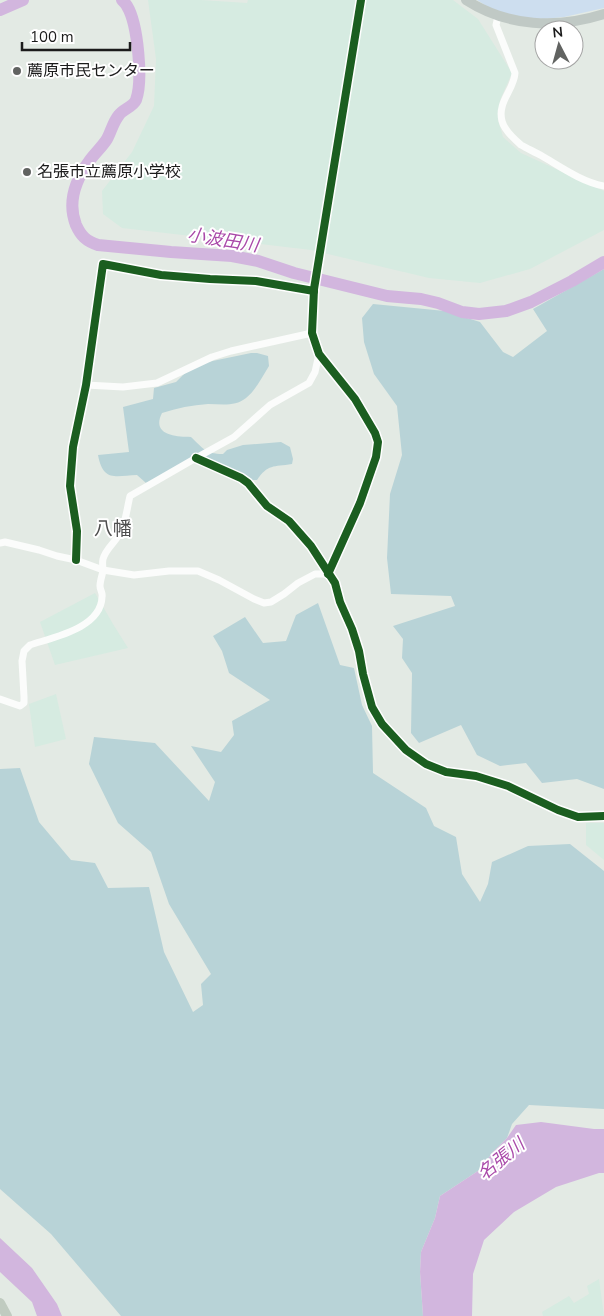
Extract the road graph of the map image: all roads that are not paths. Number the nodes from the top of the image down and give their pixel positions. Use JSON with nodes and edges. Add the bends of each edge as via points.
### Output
{"nodes":[{"id":1,"x":361,"y":0,"type":"edge"},
{"id":2,"x":466,"y":0,"type":"edge"},
{"id":3,"x":604,"y":14,"type":"edge"},
{"id":4,"x":498,"y":16,"type":"junction"},
{"id":5,"x":604,"y":186,"type":"edge"},
{"id":6,"x":314,"y":290,"type":"junction"},
{"id":7,"x":312,"y":333,"type":"junction"},
{"id":8,"x":320,"y":354,"type":"junction"},
{"id":9,"x":86,"y":384,"type":"junction"},
{"id":10,"x":196,"y":458,"type":"junction"},
{"id":11,"x":0,"y":543,"type":"edge"},
{"id":12,"x":76,"y":560,"type":"junction"},
{"id":13,"x":103,"y":570,"type":"junction"},
{"id":14,"x":328,"y":574,"type":"junction"},
{"id":15,"x":0,"y":699,"type":"edge"},
{"id":16,"x":604,"y":816,"type":"edge"},
{"id":17,"x":0,"y":1304,"type":"edge"},
{"id":18,"x":7,"y":1316,"type":"edge"}],
"edges":[{"from":1,"to":6,"type":"street"},
{"from":2,"to":4,"type":"main road"},
{"from":3,"to":4,"type":"main road","via":[[556,24]]},
{"from":4,"to":5,"type":"street","via":[[496,25],[515,74],[502,109],[502,122],[506,129],[521,144],[589,182]]},
{"from":6,"to":7,"type":"street"},
{"from":6,"to":9,"type":"street","via":[[256,281],[162,275],[103,264]]},
{"from":7,"to":8,"type":"street"},
{"from":7,"to":9,"type":"street","via":[[212,357],[157,383],[123,387]]},
{"from":8,"to":10,"type":"street","via":[[309,384],[270,405],[234,437]]},
{"from":8,"to":14,"type":"street","via":[[355,399],[378,442],[360,503]]},
{"from":9,"to":12,"type":"street","via":[[73,447],[70,486],[77,531]]},
{"from":10,"to":13,"type":"street","via":[[130,496],[124,523],[102,561]]},
{"from":10,"to":14,"type":"street","via":[[248,482],[267,506],[289,521],[306,540]]},
{"from":11,"to":12,"type":"street"},
{"from":12,"to":13,"type":"street"},
{"from":13,"to":14,"type":"street","via":[[134,575],[198,571],[264,603],[271,602],[315,574]]},
{"from":13,"to":15,"type":"street","via":[[100,586],[102,603],[95,615],[82,627],[30,645],[24,651],[22,661],[24,703],[20,706]]},
{"from":14,"to":16,"type":"street","via":[[335,583],[352,628],[372,707],[382,724],[406,750],[426,764],[446,772],[476,776],[508,786],[558,810],[578,816]]},
{"from":17,"to":18,"type":"main road"}]}
